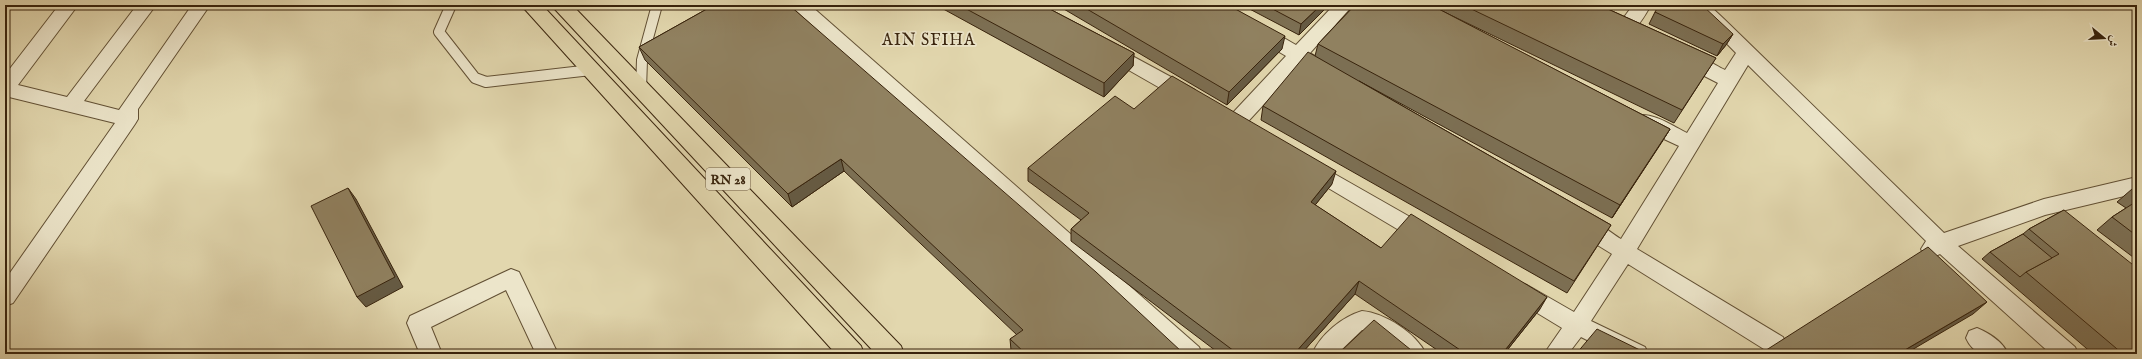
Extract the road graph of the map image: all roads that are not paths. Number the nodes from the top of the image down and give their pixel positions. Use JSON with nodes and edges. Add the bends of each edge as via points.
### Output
{"nodes":[{"id":1,"x":69,"y":5,"type":"edge"},
{"id":2,"x":147,"y":5,"type":"edge"},
{"id":3,"x":201,"y":5,"type":"edge"},
{"id":4,"x":451,"y":5,"type":"edge"},
{"id":5,"x":531,"y":5,"type":"edge"},
{"id":6,"x":561,"y":5,"type":"edge"},
{"id":7,"x":657,"y":5,"type":"edge"},
{"id":8,"x":799,"y":5,"type":"edge"},
{"id":9,"x":1213,"y":5,"type":"edge"},
{"id":10,"x":1344,"y":5,"type":"edge"},
{"id":11,"x":1642,"y":5,"type":"edge"},
{"id":12,"x":1698,"y":5,"type":"edge"},
{"id":13,"x":1625,"y":28,"type":"edge"},
{"id":14,"x":1094,"y":41,"type":"edge"},
{"id":15,"x":661,"y":48,"type":"edge"},
{"id":16,"x":1667,"y":49,"type":"edge"},
{"id":17,"x":1746,"y":52,"type":"junction"},
{"id":18,"x":1298,"y":54,"type":"junction"},
{"id":19,"x":642,"y":60,"type":"junction"},
{"id":20,"x":590,"y":70,"type":"junction"},
{"id":21,"x":1730,"y":80,"type":"junction"},
{"id":22,"x":1345,"y":83,"type":"edge"},
{"id":23,"x":641,"y":88,"type":"junction"},
{"id":24,"x":5,"y":89,"type":"edge"},
{"id":25,"x":1201,"y":103,"type":"edge"},
{"id":26,"x":71,"y":105,"type":"junction"},
{"id":27,"x":1626,"y":112,"type":"edge"},
{"id":28,"x":128,"y":119,"type":"junction"},
{"id":29,"x":1235,"y":123,"type":"edge"},
{"id":30,"x":1690,"y":143,"type":"junction"},
{"id":31,"x":1296,"y":160,"type":"edge"},
{"id":32,"x":2137,"y":185,"type":"edge"},
{"id":33,"x":2044,"y":207,"type":"junction"},
{"id":34,"x":1563,"y":214,"type":"edge"},
{"id":35,"x":2062,"y":221,"type":"edge"},
{"id":36,"x":1941,"y":243,"type":"junction"},
{"id":37,"x":1440,"y":244,"type":"edge"},
{"id":38,"x":1625,"y":251,"type":"junction"},
{"id":39,"x":1914,"y":259,"type":"edge"},
{"id":40,"x":1502,"y":281,"type":"edge"},
{"id":41,"x":5,"y":297,"type":"edge"},
{"id":42,"x":1577,"y":325,"type":"junction"},
{"id":43,"x":1795,"y":332,"type":"edge"},
{"id":44,"x":1977,"y":338,"type":"dead end"},
{"id":45,"x":1768,"y":349,"type":"edge"},
{"id":46,"x":431,"y":354,"type":"edge"},
{"id":47,"x":547,"y":354,"type":"edge"},
{"id":48,"x":852,"y":354,"type":"edge"},
{"id":49,"x":892,"y":354,"type":"edge"},
{"id":50,"x":1191,"y":354,"type":"edge"},
{"id":51,"x":1323,"y":354,"type":"edge"},
{"id":52,"x":1415,"y":354,"type":"edge"},
{"id":53,"x":1554,"y":354,"type":"edge"},
{"id":54,"x":1637,"y":354,"type":"edge"},
{"id":55,"x":1997,"y":354,"type":"edge"},
{"id":56,"x":2067,"y":354,"type":"edge"}],
"edges":[{"from":1,"to":24,"type":"street"},
{"from":2,"to":26,"type":"street"},
{"from":3,"to":28,"type":"street","via":[[129,108]]},
{"from":4,"to":20,"type":"lane","via":[[439,32],[475,78],[486,82]]},
{"from":5,"to":20,"type":"highway","number":"RN 28"},
{"from":6,"to":23,"type":"highway","number":"RN 28"},
{"from":7,"to":19,"type":"lane"},
{"from":8,"to":50,"type":"street"},
{"from":9,"to":18,"type":"street"},
{"from":10,"to":18,"type":"street"},
{"from":11,"to":13,"type":"street"},
{"from":12,"to":17,"type":"street"},
{"from":14,"to":25,"type":"street"},
{"from":15,"to":19,"type":"street"},
{"from":16,"to":21,"type":"street"},
{"from":17,"to":21,"type":"street"},
{"from":17,"to":36,"type":"street"},
{"from":18,"to":22,"type":"street"},
{"from":18,"to":29,"type":"street"},
{"from":19,"to":23,"type":"lane"},
{"from":20,"to":48,"type":"highway","number":"RN 28"},
{"from":21,"to":30,"type":"street"},
{"from":23,"to":49,"type":"highway","number":"RN 28"},
{"from":24,"to":26,"type":"street"},
{"from":26,"to":28,"type":"street"},
{"from":27,"to":30,"type":"street"},
{"from":28,"to":41,"type":"street"},
{"from":30,"to":38,"type":"street"},
{"from":31,"to":37,"type":"street"},
{"from":32,"to":33,"type":"street"},
{"from":33,"to":35,"type":"street"},
{"from":33,"to":36,"type":"street"},
{"from":34,"to":38,"type":"street"},
{"from":36,"to":39,"type":"street"},
{"from":36,"to":56,"type":"street"},
{"from":38,"to":42,"type":"street"},
{"from":38,"to":45,"type":"street"},
{"from":40,"to":42,"type":"street"},
{"from":42,"to":53,"type":"street"},
{"from":42,"to":54,"type":"street"},
{"from":43,"to":45,"type":"street"},
{"from":44,"to":55,"type":"street"},
{"from":46,"to":47,"type":"street","via":[[418,323],[511,278]]},
{"from":51,"to":52,"type":"street","via":[[1354,324],[1366,321],[1378,325]]}]}
